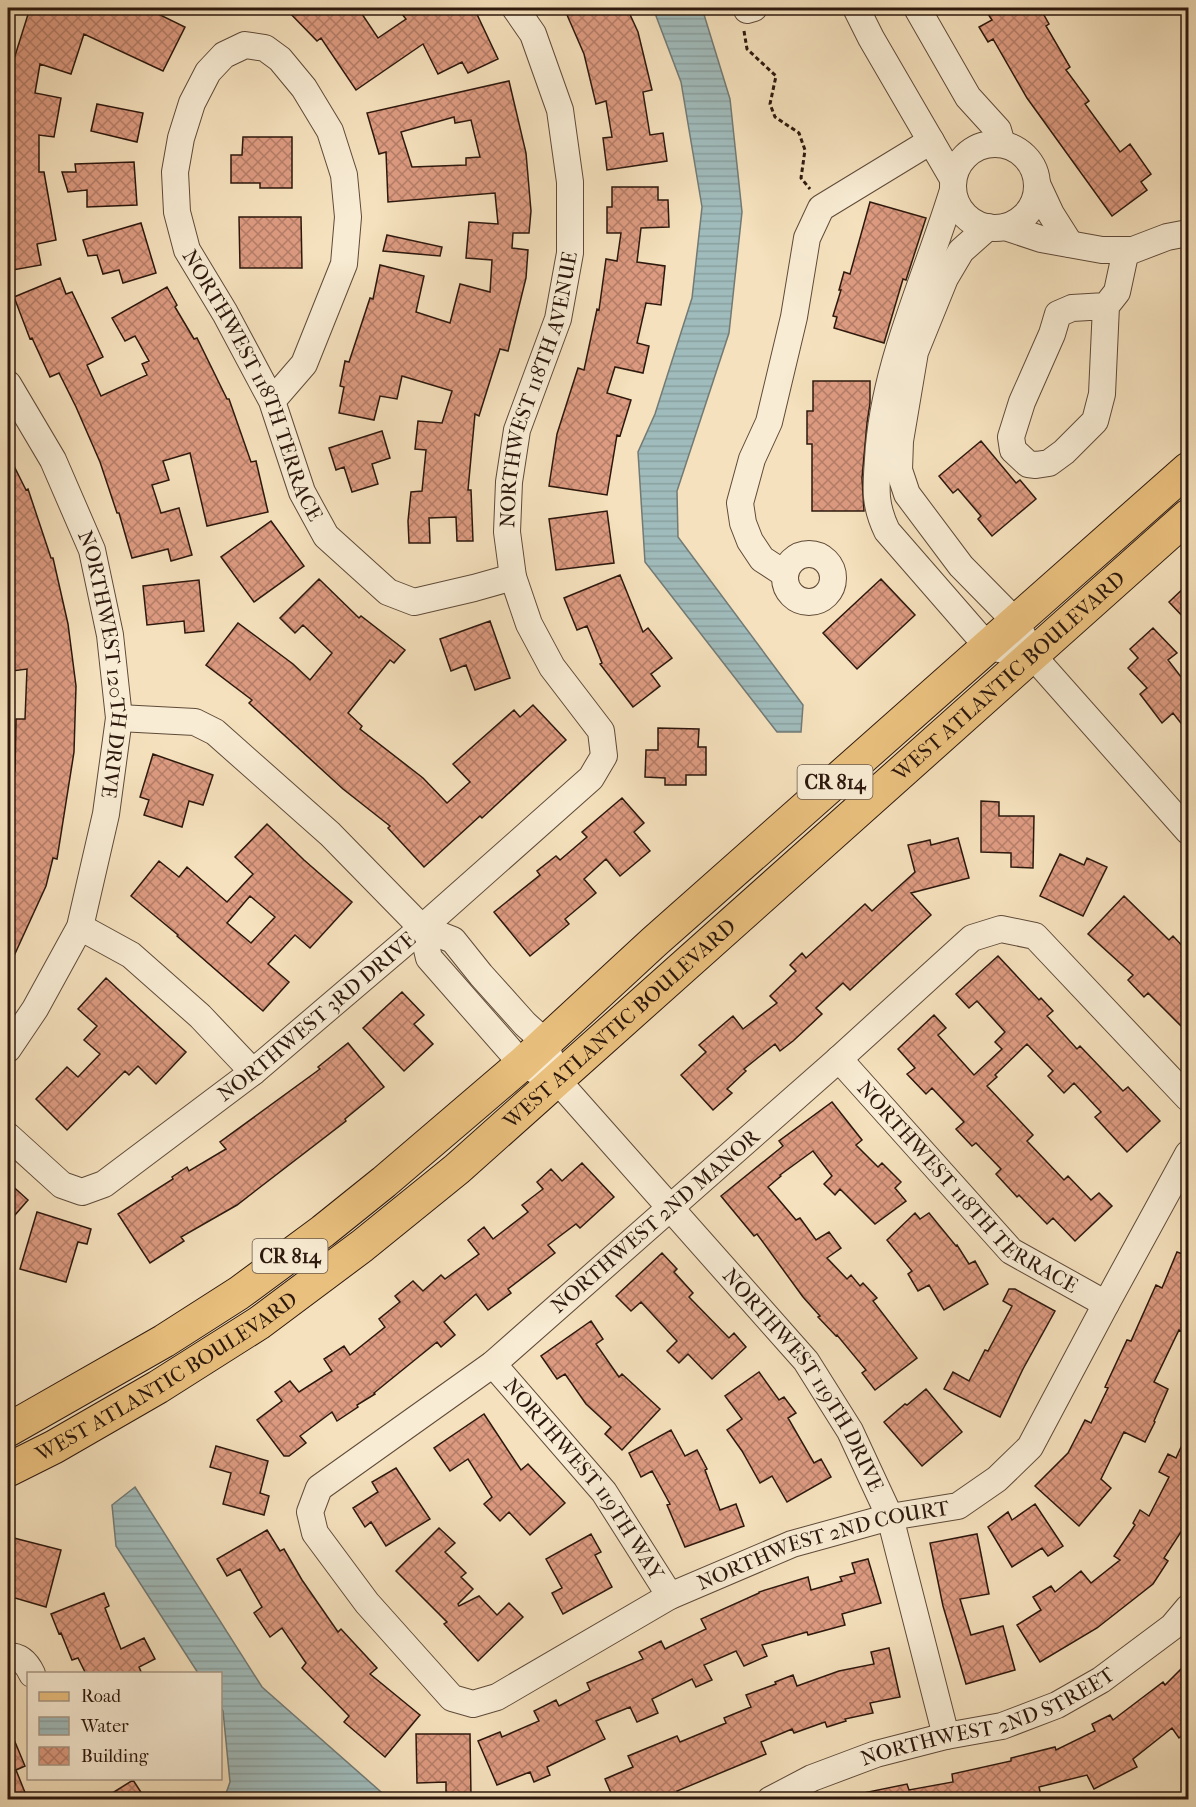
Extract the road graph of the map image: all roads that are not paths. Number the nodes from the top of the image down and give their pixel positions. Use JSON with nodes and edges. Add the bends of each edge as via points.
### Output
{"nodes":[{"id":1,"x":515,"y":8,"type":"edge"},
{"id":2,"x":856,"y":8,"type":"edge"},
{"id":3,"x":917,"y":8,"type":"edge"},
{"id":4,"x":933,"y":144,"type":"junction"},
{"id":5,"x":984,"y":148,"type":"junction"},
{"id":6,"x":953,"y":184,"type":"junction"},
{"id":7,"x":1037,"y":184,"type":"junction"},
{"id":8,"x":996,"y":227,"type":"junction"},
{"id":9,"x":1188,"y":233,"type":"edge"},
{"id":10,"x":1070,"y":244,"type":"junction"},
{"id":11,"x":1126,"y":250,"type":"junction"},
{"id":12,"x":1106,"y":306,"type":"junction"},
{"id":13,"x":8,"y":384,"type":"edge"},
{"id":14,"x":272,"y":401,"type":"junction"},
{"id":15,"x":1188,"y":469,"type":"edge"},
{"id":16,"x":918,"y":508,"type":"junction"},
{"id":17,"x":1188,"y":516,"type":"edge"},
{"id":18,"x":887,"y":531,"type":"junction"},
{"id":19,"x":785,"y":574,"type":"dead end"},
{"id":20,"x":513,"y":577,"type":"junction"},
{"id":21,"x":1016,"y":622,"type":"junction"},
{"id":22,"x":988,"y":647,"type":"junction"},
{"id":23,"x":1032,"y":655,"type":"junction"},
{"id":24,"x":119,"y":718,"type":"junction"},
{"id":25,"x":604,"y":756,"type":"joint"},
{"id":26,"x":1188,"y":831,"type":"edge"},
{"id":27,"x":80,"y":927,"type":"junction"},
{"id":28,"x":422,"y":928,"type":"junction"},
{"id":29,"x":8,"y":1049,"type":"edge"},
{"id":30,"x":533,"y":1053,"type":"junction"},
{"id":31,"x":839,"y":1059,"type":"junction"},
{"id":32,"x":253,"y":1072,"type":"junction"},
{"id":33,"x":557,"y":1080,"type":"junction"},
{"id":34,"x":1188,"y":1098,"type":"edge"},
{"id":35,"x":8,"y":1136,"type":"edge"},
{"id":36,"x":1188,"y":1154,"type":"edge"},
{"id":37,"x":670,"y":1207,"type":"junction"},
{"id":38,"x":1106,"y":1304,"type":"junction"},
{"id":39,"x":493,"y":1364,"type":"junction"},
{"id":40,"x":8,"y":1430,"type":"edge"},
{"id":41,"x":8,"y":1470,"type":"edge"},
{"id":42,"x":890,"y":1517,"type":"junction"},
{"id":43,"x":670,"y":1596,"type":"junction"},
{"id":44,"x":1188,"y":1608,"type":"edge"},
{"id":45,"x":8,"y":1656,"type":"edge"},
{"id":46,"x":31,"y":1672,"type":"edge"},
{"id":47,"x":473,"y":1704,"type":"joint"},
{"id":48,"x":945,"y":1736,"type":"junction"},
{"id":49,"x":770,"y":1800,"type":"edge"}],
"edges":[{"from":1,"to":20,"type":"street","name":"NORTHWEST 118TH AVENUE","via":[[533,34],[560,110],[570,182],[570,253],[558,319],[517,430],[508,482],[507,532]]},
{"from":2,"to":4,"type":"street"},
{"from":3,"to":5,"type":"street","via":[[968,97],[998,129]]},
{"from":4,"to":5,"type":"street"},
{"from":4,"to":6,"type":"street"},
{"from":4,"to":19,"type":"street","via":[[821,208],[807,238],[794,317],[769,422],[752,459],[740,503],[750,541],[762,559]]},
{"from":5,"to":6,"type":"street","name":"WEST ATLANTIC BOULEVARD","via":[[957,166]]},
{"from":5,"to":7,"type":"street","via":[[1016,148],[1034,170]]},
{"from":6,"to":8,"type":"street","via":[[955,200],[968,218]]},
{"from":6,"to":18,"type":"street","name":"WEST ATLANTIC BOULEVARD","via":[[894,360],[879,429],[876,497]]},
{"from":7,"to":8,"type":"street","name":"WEST ATLANTIC BOULEVARD","via":[[1029,211],[1018,221]]},
{"from":7,"to":10,"type":"street"},
{"from":8,"to":10,"type":"street"},
{"from":8,"to":16,"type":"street","name":"WEST ATLANTIC BOULEVARD","via":[[961,250],[945,278],[915,352],[899,470],[907,494]]},
{"from":9,"to":11,"type":"street"},
{"from":10,"to":11,"type":"street"},
{"from":11,"to":12,"type":"street","via":[[1117,292]]},
{"from":12,"to":12,"type":"street","via":[[1072,308],[1058,314],[1011,437],[1013,450],[1028,464],[1049,463],[1095,421],[1102,394]]},
{"from":13,"to":24,"type":"street","name":"NORTHWEST 120TH DRIVE","via":[[53,460],[92,550],[110,635]]},
{"from":14,"to":14,"type":"street","name":"NORTHWEST 118TH TERRACE","via":[[304,364],[344,264],[348,217],[344,175],[330,131],[304,88],[280,59],[265,48],[245,45],[224,55],[208,72],[192,103],[176,172],[177,212],[187,250]]},
{"from":14,"to":20,"type":"street","name":"NORTHWEST 118TH TERRACE","via":[[302,492],[326,536],[388,592],[414,602]]},
{"from":15,"to":21,"type":"main road","name":"WEST ATLANTIC BOULEVARD","number":"CR 814"},
{"from":16,"to":18,"type":"street"},
{"from":16,"to":21,"type":"street","name":"WEST ATLANTIC BOULEVARD","via":[[961,566]]},
{"from":17,"to":23,"type":"main road","name":"WEST ATLANTIC BOULEVARD","number":"CR 814"},
{"from":18,"to":22,"type":"street","name":"WEST ATLANTIC BOULEVARD"},
{"from":20,"to":25,"type":"street","name":"NORTHWEST 118TH AVENUE","via":[[529,624],[552,667],[601,731]]},
{"from":21,"to":22,"type":"main road","name":"WEST ATLANTIC BOULEVARD","number":"CR 814"},
{"from":21,"to":23,"type":"street"},
{"from":22,"to":23,"type":"street"},
{"from":22,"to":30,"type":"main road","name":"WEST ATLANTIC BOULEVARD","number":"CR 814"},
{"from":23,"to":26,"type":"street"},
{"from":23,"to":33,"type":"main road","name":"WEST ATLANTIC BOULEVARD","number":"CR 814"},
{"from":24,"to":27,"type":"street","name":"NORTHWEST 120TH DRIVE","via":[[106,814]]},
{"from":24,"to":28,"type":"street","name":"NORTHWEST 119TH DRIVE","via":[[195,722],[215,732],[330,834]]},
{"from":25,"to":28,"type":"street","name":"NORTHWEST 3RD DRIVE","via":[[591,778]]},
{"from":27,"to":29,"type":"street","name":"NORTHWEST 120TH DRIVE"},
{"from":27,"to":32,"type":"street","via":[[131,955],[200,1016]]},
{"from":28,"to":30,"type":"street","name":"NORTHWEST 119TH DRIVE","via":[[453,940],[525,1024]]},
{"from":28,"to":32,"type":"street","name":"NORTHWEST 3RD DRIVE"},
{"from":30,"to":33,"type":"street","name":"NORTHWEST 119TH DRIVE"},
{"from":30,"to":40,"type":"main road","name":"WEST ATLANTIC BOULEVARD","number":"CR 814","via":[[384,1182],[239,1293],[164,1341]]},
{"from":31,"to":34,"type":"street","name":"NORTHWEST 2ND MANOR","via":[[972,938],[1001,929],[1035,936]]},
{"from":31,"to":37,"type":"street","name":"NORTHWEST 2ND MANOR"},
{"from":31,"to":38,"type":"street","name":"NORTHWEST 118TH TERRACE","via":[[1011,1251]]},
{"from":32,"to":35,"type":"street","name":"NORTHWEST 3RD DRIVE","via":[[104,1184],[82,1192],[62,1185]]},
{"from":33,"to":37,"type":"street","name":"NORTHWEST 119TH DRIVE"},
{"from":33,"to":41,"type":"main road","name":"WEST ATLANTIC BOULEVARD","number":"CR 814","via":[[457,1169],[259,1323],[158,1387]]},
{"from":36,"to":38,"type":"street","name":"NORTHWEST 2ND COURT"},
{"from":37,"to":39,"type":"street","name":"NORTHWEST 2ND MANOR"},
{"from":37,"to":42,"type":"street","name":"NORTHWEST 119TH DRIVE","via":[[806,1361],[850,1431]]},
{"from":38,"to":42,"type":"street","name":"NORTHWEST 2ND COURT","via":[[1030,1447],[997,1479],[958,1506]]},
{"from":39,"to":43,"type":"street","name":"NORTHWEST 119TH WAY","via":[[604,1492]]},
{"from":39,"to":47,"type":"street","name":"NORTHWEST 2ND MANOR","via":[[319,1488],[310,1512],[315,1533],[367,1603],[452,1698]]},
{"from":42,"to":43,"type":"street","name":"NORTHWEST 2ND COURT","via":[[792,1544]]},
{"from":42,"to":48,"type":"street","name":"NORTHWEST 119TH DRIVE"},
{"from":43,"to":47,"type":"street","name":"NORTHWEST 2ND COURT","via":[[497,1696]]},
{"from":44,"to":48,"type":"street","name":"NORTHWEST 2ND STREET","via":[[1164,1634],[1101,1680],[1057,1705],[1002,1726]]},
{"from":45,"to":46,"type":"street","via":[[26,1663]]},
{"from":48,"to":49,"type":"street","name":"NORTHWEST 2ND STREET","via":[[876,1754],[812,1778]]}]}
